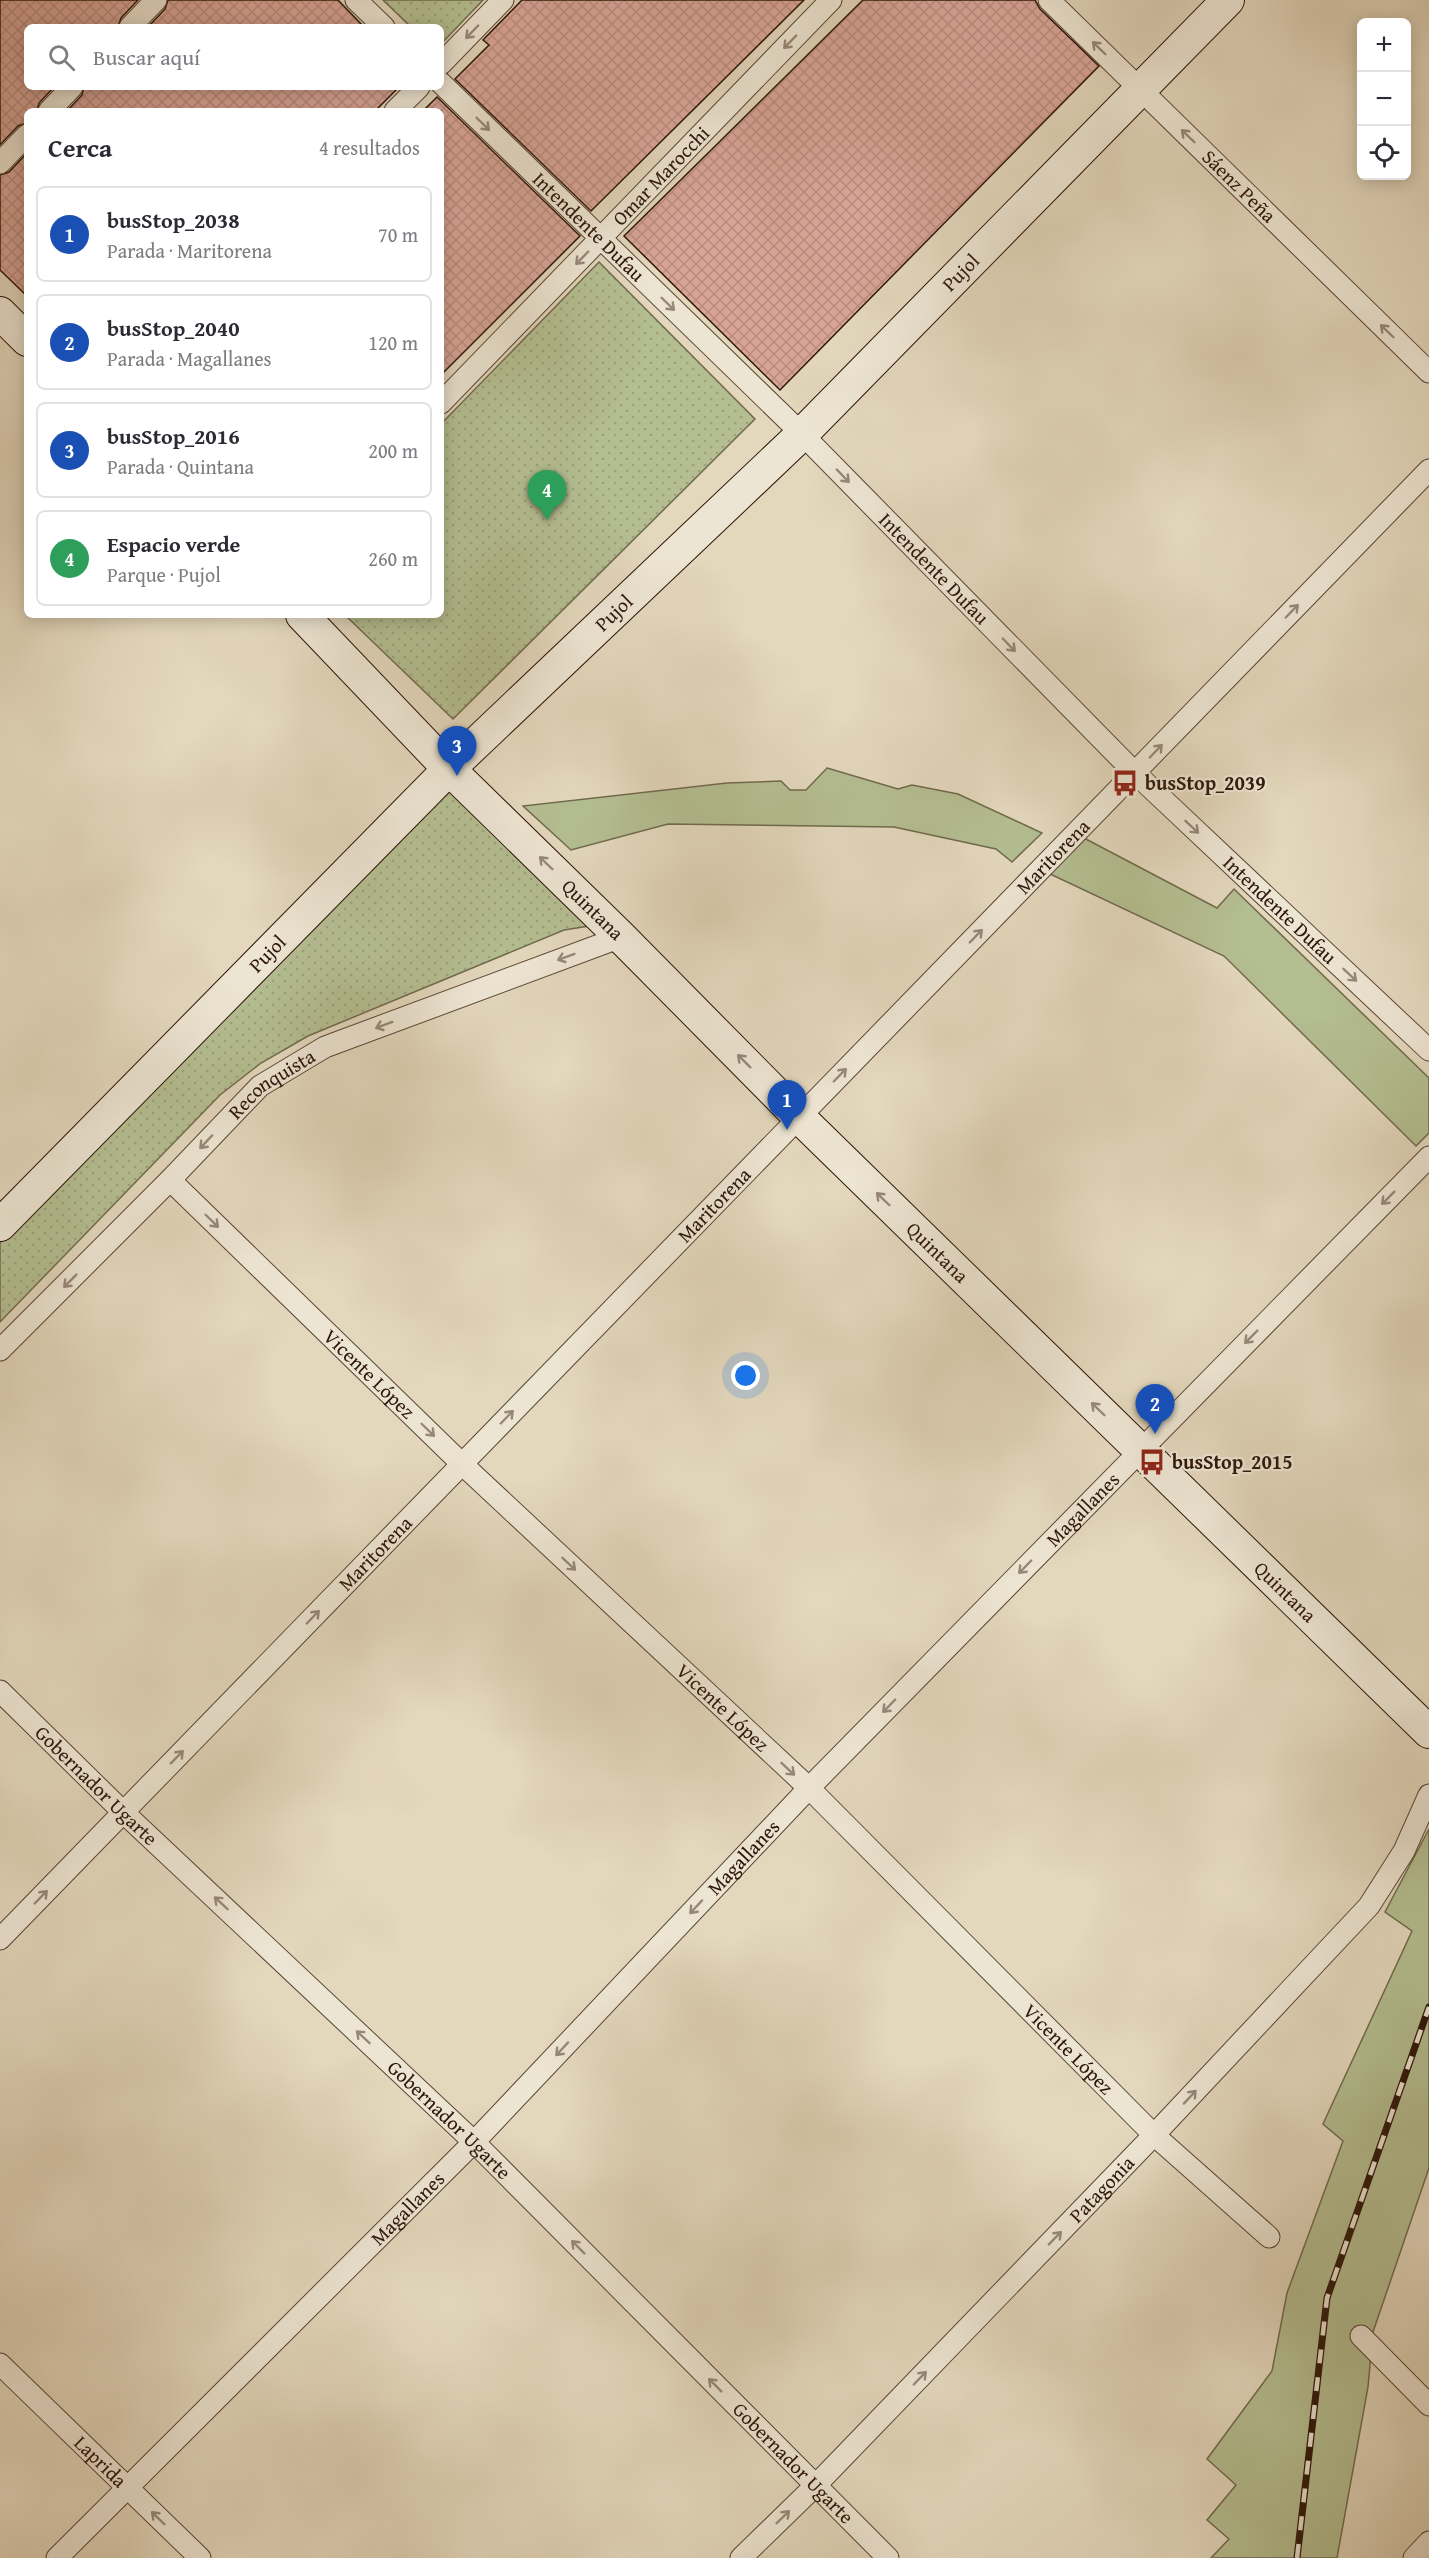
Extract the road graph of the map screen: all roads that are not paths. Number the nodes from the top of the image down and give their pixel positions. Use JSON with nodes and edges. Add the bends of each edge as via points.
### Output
{"nodes":[{"id":1,"x":156,"y":0,"type":"edge"},
{"id":2,"x":356,"y":0,"type":"edge"},
{"id":3,"x":503,"y":0,"type":"edge"},
{"id":4,"x":831,"y":0,"type":"edge"},
{"id":5,"x":1049,"y":0,"type":"edge"},
{"id":6,"x":1228,"y":0,"type":"edge"},
{"id":7,"x":133,"y":24,"type":"edge"},
{"id":8,"x":381,"y":24,"type":"edge"},
{"id":9,"x":444,"y":61,"type":"edge"},
{"id":10,"x":444,"y":86,"type":"edge"},
{"id":11,"x":1140,"y":89,"type":"junction"},
{"id":12,"x":69,"y":90,"type":"edge"},
{"id":13,"x":416,"y":90,"type":"edge"},
{"id":14,"x":53,"y":108,"type":"edge"},
{"id":15,"x":398,"y":108,"type":"edge"},
{"id":16,"x":24,"y":138,"type":"edge"},
{"id":17,"x":0,"y":163,"type":"edge"},
{"id":18,"x":600,"y":238,"type":"junction"},
{"id":19,"x":0,"y":313,"type":"edge"},
{"id":20,"x":24,"y":337,"type":"edge"},
{"id":21,"x":1429,"y":372,"type":"edge"},
{"id":22,"x":444,"y":400,"type":"edge"},
{"id":23,"x":802,"y":434,"type":"junction"},
{"id":24,"x":1429,"y":471,"type":"edge"},
{"id":25,"x":305,"y":618,"type":"edge"},
{"id":26,"x":449,"y":769,"type":"junction"},
{"id":27,"x":1135,"y":773,"type":"junction"},
{"id":28,"x":621,"y":937,"type":"junction"},
{"id":29,"x":1429,"y":1050,"type":"edge"},
{"id":30,"x":799,"y":1117,"type":"junction"},
{"id":31,"x":1429,"y":1157,"type":"edge"},
{"id":32,"x":170,"y":1180,"type":"junction"},
{"id":33,"x":0,"y":1225,"type":"edge"},
{"id":34,"x":0,"y":1350,"type":"edge"},
{"id":35,"x":1140,"y":1450,"type":"junction"},
{"id":36,"x":462,"y":1464,"type":"junction"},
{"id":37,"x":0,"y":1691,"type":"edge"},
{"id":38,"x":1429,"y":1732,"type":"edge"},
{"id":39,"x":809,"y":1788,"type":"junction"},
{"id":40,"x":1429,"y":1795,"type":"edge"},
{"id":41,"x":123,"y":1812,"type":"junction"},
{"id":42,"x":0,"y":1939,"type":"edge"},
{"id":43,"x":1154,"y":2135,"type":"junction"},
{"id":44,"x":474,"y":2142,"type":"junction"},
{"id":45,"x":1269,"y":2237,"type":"dead end"},
{"id":46,"x":1361,"y":2336,"type":"dead end"},
{"id":47,"x":0,"y":2364,"type":"edge"},
{"id":48,"x":1429,"y":2405,"type":"edge"},
{"id":49,"x":815,"y":2486,"type":"junction"},
{"id":50,"x":126,"y":2487,"type":"junction"},
{"id":51,"x":1429,"y":2542,"type":"edge"},
{"id":52,"x":57,"y":2558,"type":"edge"},
{"id":53,"x":200,"y":2558,"type":"edge"},
{"id":54,"x":741,"y":2558,"type":"edge"},
{"id":55,"x":888,"y":2558,"type":"edge"},
{"id":56,"x":1414,"y":2558,"type":"edge"}],
"edges":[{"from":1,"to":7,"type":"street"},
{"from":2,"to":8,"type":"street"},
{"from":3,"to":9,"type":"street","one_way":true},
{"from":4,"to":18,"type":"street","name":"Omar Marocchi","one_way":true},
{"from":11,"to":5,"type":"street","name":"Sáenz Peña","one_way":true},
{"from":6,"to":11,"type":"main road","name":"Pujol"},
{"from":10,"to":18,"type":"street","name":"Intendente Dufau","one_way":true},
{"from":21,"to":11,"type":"street","name":"Sáenz Peña","one_way":true},
{"from":11,"to":23,"type":"main road","name":"Pujol"},
{"from":12,"to":14,"type":"street"},
{"from":13,"to":15,"type":"street"},
{"from":16,"to":17,"type":"street"},
{"from":18,"to":22,"type":"street","name":"Omar Marocchi","one_way":true},
{"from":18,"to":23,"type":"street","name":"Intendente Dufau","one_way":true},
{"from":19,"to":20,"type":"main road"},
{"from":23,"to":26,"type":"main road","name":"Pujol"},
{"from":23,"to":27,"type":"street","name":"Intendente Dufau","one_way":true},
{"from":27,"to":24,"type":"street","name":"Maritorena","one_way":true},
{"from":25,"to":26,"type":"main road","name":"Quintana"},
{"from":28,"to":26,"type":"main road","name":"Quintana","one_way":true},
{"from":26,"to":33,"type":"main road","name":"Pujol"},
{"from":27,"to":29,"type":"street","name":"Intendente Dufau","one_way":true},
{"from":30,"to":27,"type":"street","name":"Maritorena","one_way":true},
{"from":30,"to":28,"type":"main road","name":"Quintana","one_way":true},
{"from":28,"to":32,"type":"street","name":"Reconquista","one_way":true,"via":[[325,1047],[260,1086]]},
{"from":35,"to":30,"type":"main road","name":"Quintana","one_way":true},
{"from":36,"to":30,"type":"street","name":"Maritorena","one_way":true},
{"from":31,"to":35,"type":"street","name":"Magallanes","one_way":true},
{"from":32,"to":34,"type":"street","name":"Reconquista","one_way":true},
{"from":32,"to":36,"type":"street","name":"Vicente López","one_way":true},
{"from":35,"to":38,"type":"main road","name":"Quintana"},
{"from":35,"to":39,"type":"street","name":"Magallanes","one_way":true},
{"from":36,"to":39,"type":"street","name":"Vicente López","one_way":true},
{"from":41,"to":36,"type":"street","name":"Maritorena","one_way":true},
{"from":37,"to":41,"type":"street","name":"Gobernador Ugarte"},
{"from":39,"to":43,"type":"street","name":"Vicente López"},
{"from":39,"to":44,"type":"street","name":"Magallanes","one_way":true},
{"from":43,"to":40,"type":"street","name":"Patagonia","one_way":true,"via":[[1369,1906],[1404,1851]]},
{"from":42,"to":41,"type":"street","name":"Maritorena","one_way":true},
{"from":44,"to":41,"type":"street","name":"Gobernador Ugarte","one_way":true},
{"from":43,"to":45,"type":"street","name":"Vicente López"},
{"from":49,"to":43,"type":"street","name":"Patagonia","one_way":true},
{"from":49,"to":44,"type":"street","name":"Gobernador Ugarte","one_way":true},
{"from":44,"to":50,"type":"street","name":"Magallanes"},
{"from":46,"to":48,"type":"street"},
{"from":47,"to":50,"type":"street","name":"Laprida"},
{"from":54,"to":49,"type":"street","name":"Patagonia","one_way":true},
{"from":49,"to":55,"type":"street","name":"Gobernador Ugarte"},
{"from":50,"to":52,"type":"street","name":"Magallanes"},
{"from":53,"to":50,"type":"street","name":"Laprida","one_way":true},
{"from":51,"to":56,"type":"street"}]}
